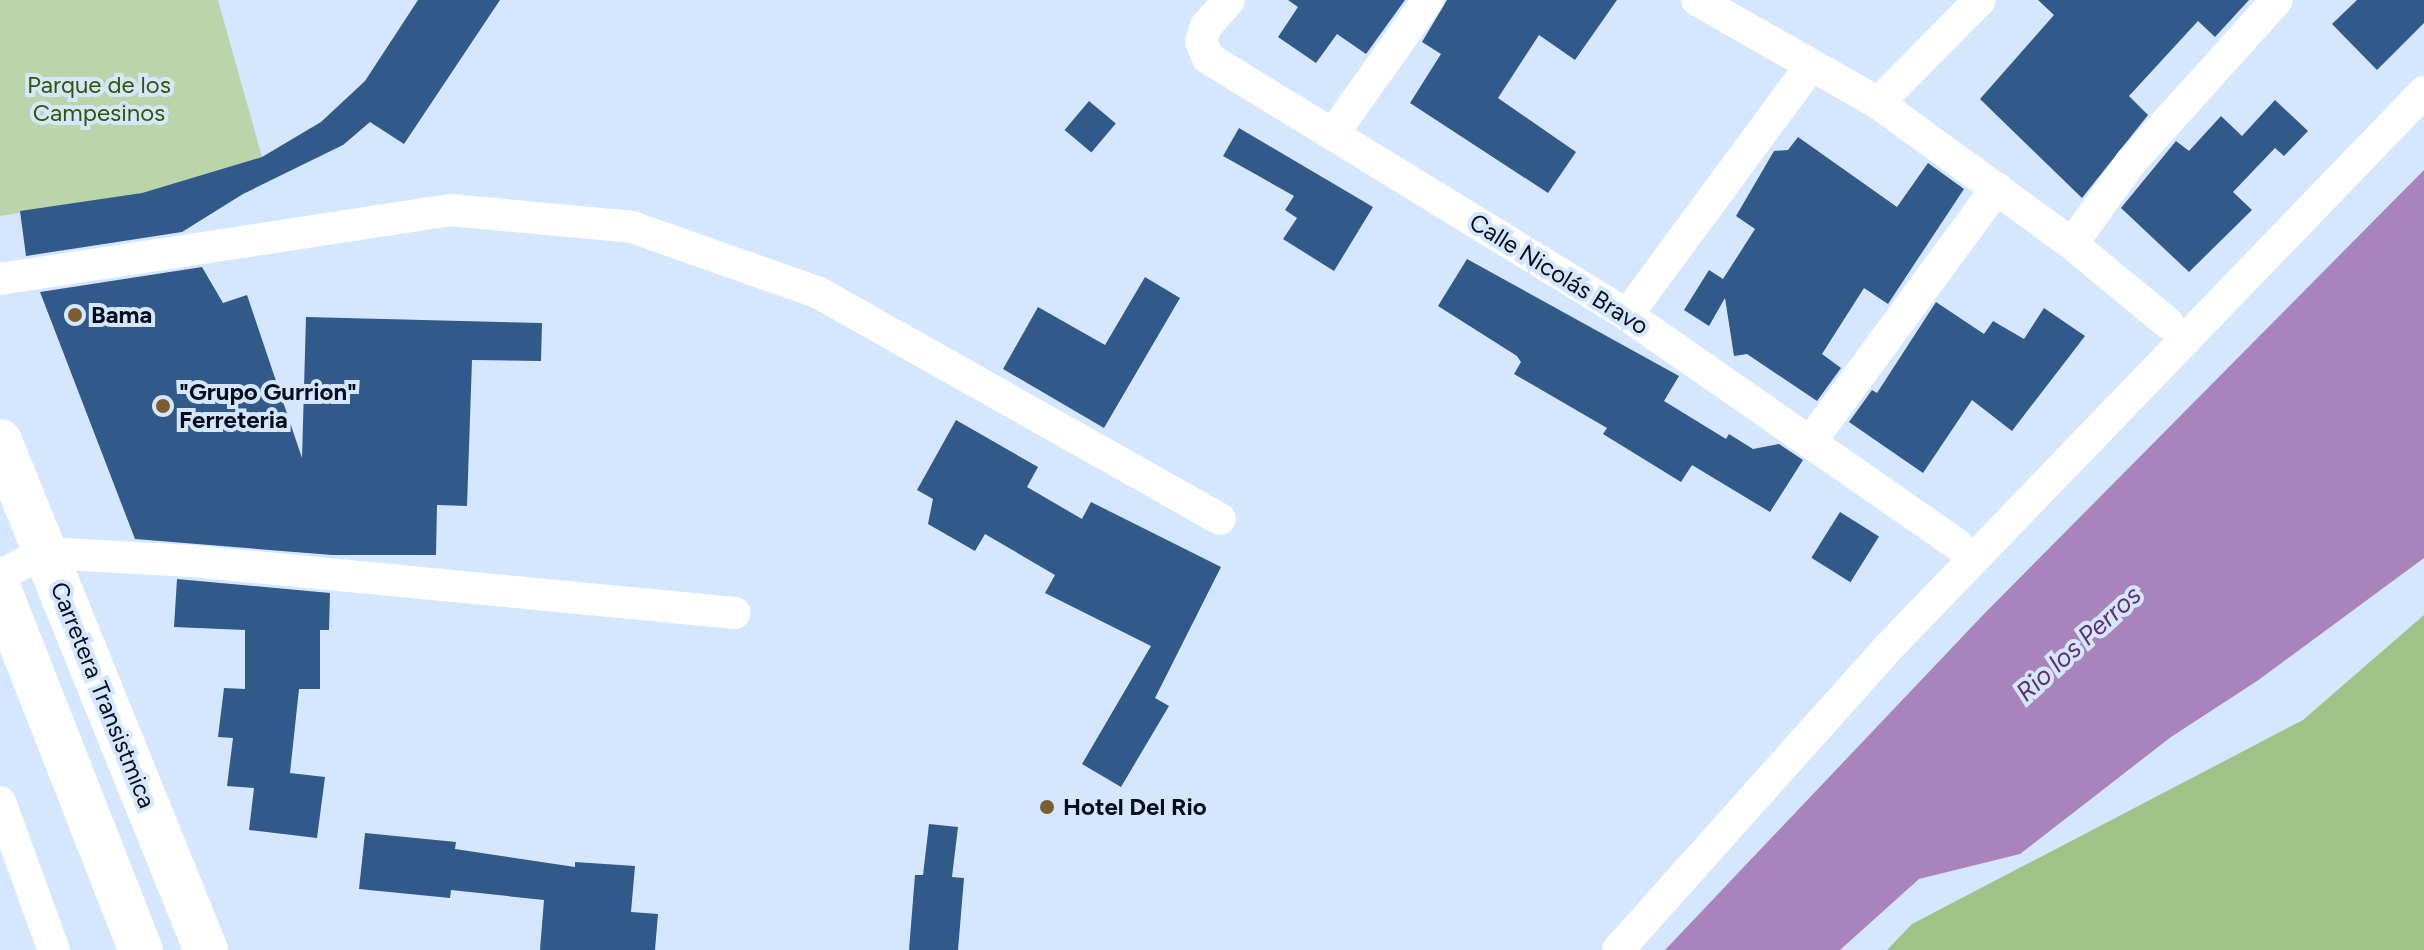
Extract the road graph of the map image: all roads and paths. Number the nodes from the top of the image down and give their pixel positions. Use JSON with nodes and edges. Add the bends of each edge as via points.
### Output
{"nodes":[{"id":1,"x":1229,"y":0,"type":"edge"},
{"id":2,"x":1428,"y":0,"type":"edge"},
{"id":3,"x":1697,"y":0,"type":"edge"},
{"id":4,"x":1980,"y":0,"type":"edge"},
{"id":5,"x":2277,"y":0,"type":"edge"},
{"id":6,"x":1740,"y":11,"type":"edge"},
{"id":7,"x":1811,"y":65,"type":"junction"},
{"id":8,"x":2424,"y":92,"type":"edge"},
{"id":9,"x":1878,"y":103,"type":"junction"},
{"id":10,"x":1333,"y":134,"type":"junction"},
{"id":11,"x":1997,"y":188,"type":"junction"},
{"id":12,"x":2072,"y":244,"type":"junction"},
{"id":13,"x":0,"y":279,"type":"edge"},
{"id":14,"x":1627,"y":315,"type":"junction"},
{"id":15,"x":2168,"y":323,"type":"dead end"},
{"id":16,"x":0,"y":441,"type":"edge"},
{"id":17,"x":1811,"y":441,"type":"junction"},
{"id":18,"x":1220,"y":519,"type":"dead end"},
{"id":19,"x":1957,"y":544,"type":"dead end"},
{"id":20,"x":45,"y":553,"type":"junction"},
{"id":21,"x":0,"y":575,"type":"edge"},
{"id":22,"x":0,"y":591,"type":"edge"},
{"id":23,"x":735,"y":613,"type":"dead end"},
{"id":24,"x":0,"y":802,"type":"edge"},
{"id":25,"x":173,"y":869,"type":"junction"},
{"id":26,"x":117,"y":891,"type":"junction"},
{"id":27,"x":54,"y":950,"type":"edge"},
{"id":28,"x":141,"y":950,"type":"edge"},
{"id":29,"x":206,"y":950,"type":"edge"},
{"id":30,"x":1618,"y":950,"type":"edge"}],
"edges":[{"from":1,"to":10,"type":"street","name":"Calle Nicolás Bravo","via":[[1206,26],[1201,41],[1208,58]]},
{"from":2,"to":10,"type":"street"},
{"from":3,"to":6,"type":"street"},
{"from":4,"to":9,"type":"street"},
{"from":5,"to":12,"type":"street","via":[[2131,162]]},
{"from":6,"to":7,"type":"street"},
{"from":7,"to":9,"type":"street"},
{"from":7,"to":14,"type":"street"},
{"from":8,"to":30,"type":"street","via":[[1886,650]]},
{"from":9,"to":11,"type":"street"},
{"from":10,"to":14,"type":"street","name":"Calle Nicolás Bravo"},
{"from":11,"to":12,"type":"street"},
{"from":11,"to":17,"type":"street"},
{"from":12,"to":15,"type":"street"},
{"from":13,"to":18,"type":"street","via":[[450,210],[632,227],[819,293]]},
{"from":14,"to":17,"type":"street","name":"Calle Nicolás Bravo"},
{"from":16,"to":20,"type":"main road","name":"Carretera Transistmica"},
{"from":17,"to":19,"type":"street","name":"Calle Nicolás Bravo"},
{"from":20,"to":21,"type":"street"},
{"from":20,"to":23,"type":"street","via":[[192,561]]},
{"from":20,"to":25,"type":"main road","name":"Carretera Transistmica"},
{"from":22,"to":26,"type":"main road"},
{"from":24,"to":27,"type":"street"},
{"from":25,"to":26,"type":"main road"},
{"from":25,"to":29,"type":"main road","name":"Carretera Transistmica"},
{"from":26,"to":28,"type":"main road"}]}
